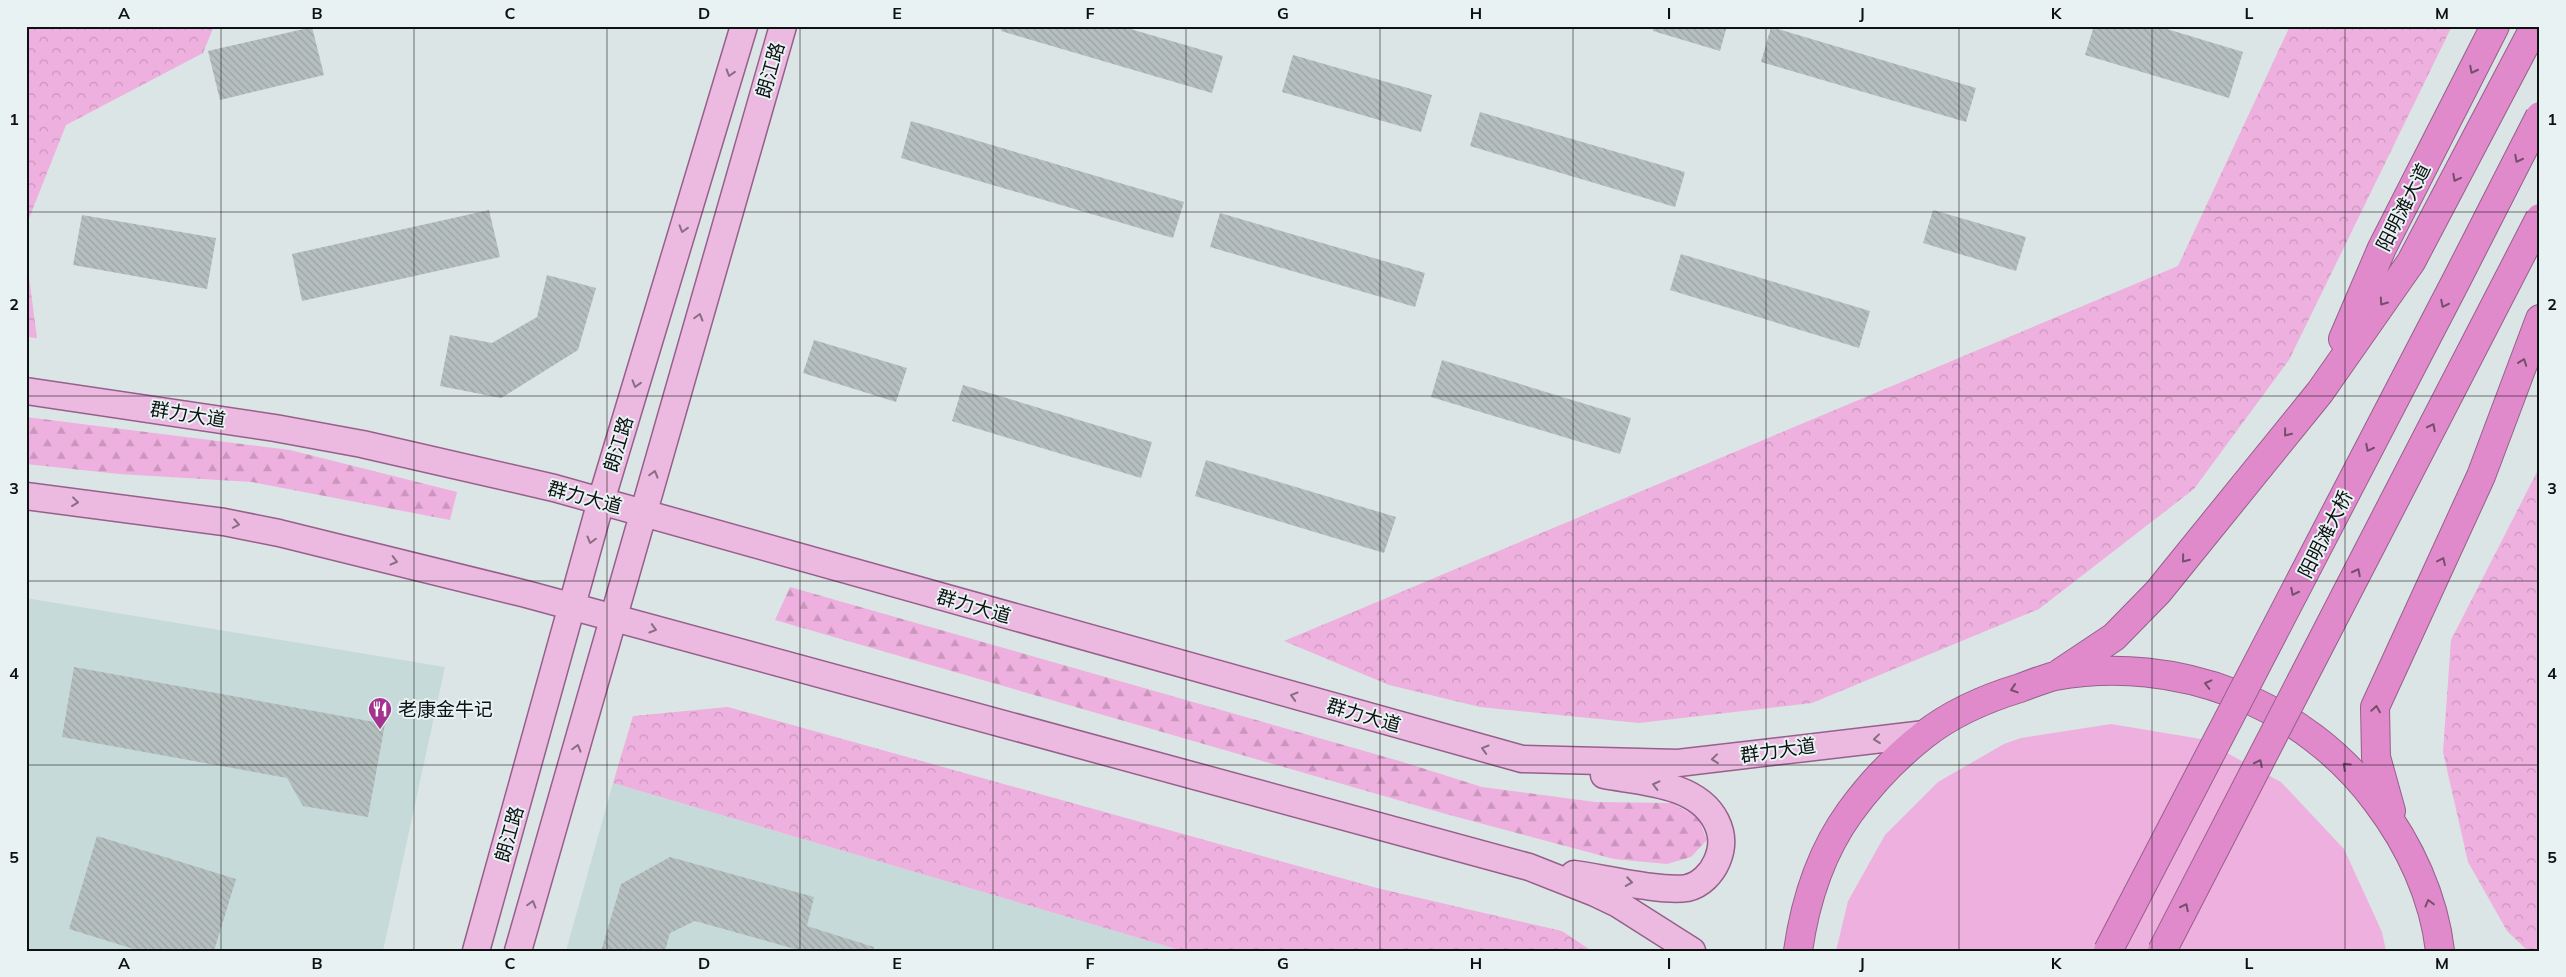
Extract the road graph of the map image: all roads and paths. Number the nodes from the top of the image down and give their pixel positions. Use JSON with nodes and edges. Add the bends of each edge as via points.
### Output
{"nodes":[{"id":1,"x":744,"y":26,"type":"edge"},
{"id":2,"x":783,"y":26,"type":"edge"},
{"id":3,"x":2495,"y":26,"type":"edge"},
{"id":4,"x":2536,"y":26,"type":"edge"},
{"id":5,"x":2540,"y":116,"type":"edge"},
{"id":6,"x":2540,"y":218,"type":"edge"},
{"id":7,"x":2539,"y":321,"type":"edge"},
{"id":8,"x":2540,"y":372,"type":"edge"},
{"id":9,"x":26,"y":391,"type":"edge"},
{"id":10,"x":2320,"y":392,"type":"junction"},
{"id":11,"x":2481,"y":476,"type":"junction"},
{"id":12,"x":26,"y":496,"type":"edge"},
{"id":13,"x":601,"y":501,"type":"junction"},
{"id":14,"x":643,"y":512,"type":"junction"},
{"id":15,"x":573,"y":607,"type":"junction"},
{"id":16,"x":615,"y":618,"type":"junction"},
{"id":17,"x":2054,"y":677,"type":"junction"},
{"id":18,"x":1925,"y":734,"type":"junction"},
{"id":19,"x":1522,"y":759,"type":"junction"},
{"id":20,"x":2395,"y":825,"type":"junction"},
{"id":21,"x":1529,"y":867,"type":"junction"},
{"id":22,"x":476,"y":951,"type":"edge"},
{"id":23,"x":518,"y":951,"type":"edge"},
{"id":24,"x":1692,"y":951,"type":"edge"},
{"id":25,"x":1798,"y":951,"type":"edge"},
{"id":26,"x":2108,"y":951,"type":"edge"},
{"id":27,"x":2162,"y":951,"type":"edge"},
{"id":28,"x":2440,"y":951,"type":"edge"}],
"edges":[{"from":1,"to":13,"type":"main road","name":"朗江路","one_way":true},
{"from":14,"to":2,"type":"main road","name":"朗江路","one_way":true},
{"from":3,"to":10,"type":"highway","name":"阳明滩大道","one_way":true,"via":[[2382,248]]},
{"from":4,"to":10,"type":"highway","one_way":true,"via":[[2411,262]]},
{"from":5,"to":26,"type":"highway","name":"阳明滩大桥","one_way":true,"bridge":true},
{"from":27,"to":6,"type":"highway","one_way":true,"bridge":true},
{"from":11,"to":7,"type":"highway","one_way":true},
{"from":8,"to":11,"type":"highway"},
{"from":9,"to":13,"type":"main road","name":"群力大道","via":[[343,441]]},
{"from":10,"to":17,"type":"highway","one_way":true,"via":[[2158,592],[2114,637]]},
{"from":20,"to":11,"type":"highway","one_way":true,"via":[[2376,757],[2374,707]]},
{"from":12,"to":15,"type":"main road","one_way":true,"via":[[214,520],[279,533]]},
{"from":13,"to":14,"type":"main road","name":"群力大道"},
{"from":13,"to":15,"type":"main road","name":"朗江路","one_way":true},
{"from":14,"to":16,"type":"main road","name":"朗江路"},
{"from":19,"to":14,"type":"main road","name":"群力大道","one_way":true},
{"from":15,"to":16,"type":"main road"},
{"from":15,"to":22,"type":"main road","name":"朗江路"},
{"from":16,"to":21,"type":"main road","one_way":true},
{"from":23,"to":16,"type":"main road","name":"朗江路","one_way":true},
{"from":17,"to":18,"type":"highway","one_way":true,"via":[[1987,698]]},
{"from":20,"to":17,"type":"highway","one_way":true,"via":[[2354,773],[2320,741],[2273,710],[2221,687],[2166,674],[2110,670]]},
{"from":18,"to":19,"type":"main road","name":"群力大道","one_way":true,"via":[[1678,763]]},
{"from":18,"to":25,"type":"highway","via":[[1884,770],[1848,814],[1822,863],[1803,915]]},
{"from":21,"to":19,"type":"main road","one_way":true,"via":[[1688,888],[1698,884],[1714,869],[1722,842],[1713,816],[1695,797],[1651,784]]},
{"from":28,"to":20,"type":"highway","one_way":true,"via":[[2426,889]]},
{"from":21,"to":24,"type":"main road","via":[[1618,904]]}]}
